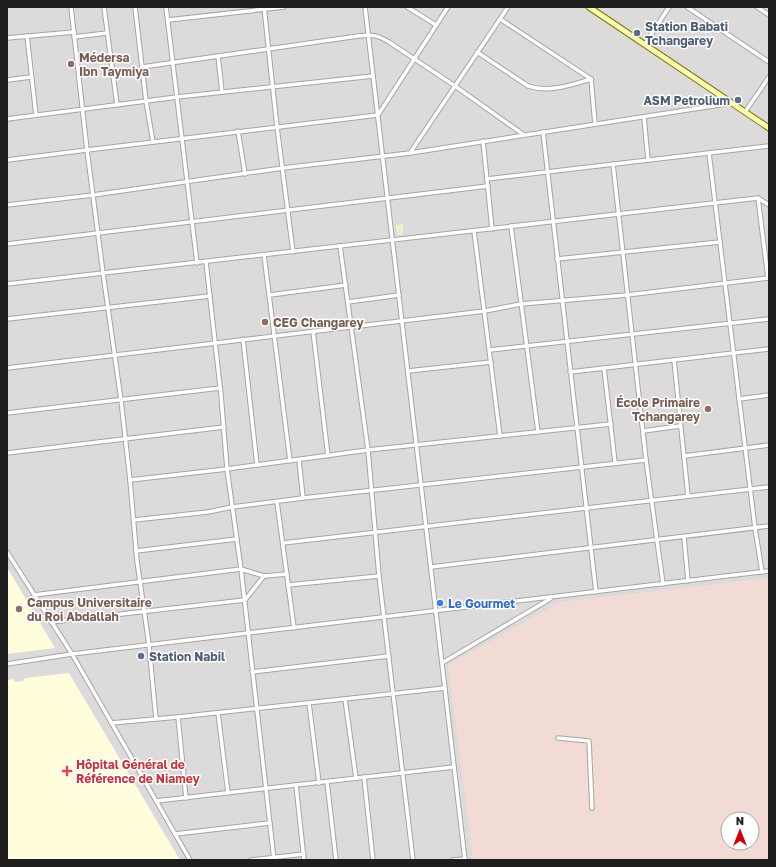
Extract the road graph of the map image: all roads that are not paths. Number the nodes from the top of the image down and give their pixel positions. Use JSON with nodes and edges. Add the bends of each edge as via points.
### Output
{"nodes":[{"id":1,"x":71,"y":7,"type":"edge"},
{"id":2,"x":104,"y":7,"type":"edge"},
{"id":3,"x":135,"y":7,"type":"edge"},
{"id":4,"x":166,"y":7,"type":"edge"},
{"id":5,"x":284,"y":7,"type":"edge"},
{"id":6,"x":365,"y":7,"type":"edge"},
{"id":7,"x":407,"y":7,"type":"edge"},
{"id":8,"x":448,"y":7,"type":"edge"},
{"id":9,"x":508,"y":7,"type":"edge"},
{"id":10,"x":589,"y":7,"type":"edge"},
{"id":11,"x":669,"y":7,"type":"edge"},
{"id":12,"x":687,"y":7,"type":"edge"},
{"id":13,"x":757,"y":7,"type":"edge"},
{"id":14,"x":264,"y":8,"type":"edge"},
{"id":15,"x":769,"y":15,"type":"edge"},
{"id":16,"x":500,"y":19,"type":"junction"},
{"id":17,"x":168,"y":20,"type":"junction"},
{"id":18,"x":436,"y":25,"type":"junction"},
{"id":19,"x":74,"y":32,"type":"junction"},
{"id":20,"x":108,"y":33,"type":"junction"},
{"id":21,"x":369,"y":35,"type":"junction"},
{"id":22,"x":27,"y":36,"type":"junction"},
{"id":23,"x":74,"y":37,"type":"junction"},
{"id":24,"x":7,"y":38,"type":"edge"},
{"id":25,"x":645,"y":44,"type":"junction"},
{"id":26,"x":269,"y":48,"type":"junction"},
{"id":27,"x":477,"y":52,"type":"junction"},
{"id":28,"x":218,"y":56,"type":"junction"},
{"id":29,"x":414,"y":59,"type":"junction"},
{"id":30,"x":173,"y":62,"type":"junction"},
{"id":31,"x":769,"y":62,"type":"edge"},
{"id":32,"x":142,"y":66,"type":"junction"},
{"id":33,"x":374,"y":76,"type":"junction"},
{"id":34,"x":32,"y":77,"type":"junction"},
{"id":35,"x":769,"y":77,"type":"edge"},
{"id":36,"x":591,"y":79,"type":"junction"},
{"id":37,"x":7,"y":80,"type":"edge"},
{"id":38,"x":455,"y":86,"type":"junction"},
{"id":39,"x":274,"y":87,"type":"junction"},
{"id":40,"x":222,"y":92,"type":"junction"},
{"id":41,"x":177,"y":97,"type":"junction"},
{"id":42,"x":146,"y":101,"type":"junction"},
{"id":43,"x":732,"y":103,"type":"junction"},
{"id":44,"x":117,"y":105,"type":"junction"},
{"id":45,"x":83,"y":110,"type":"junction"},
{"id":46,"x":745,"y":112,"type":"junction"},
{"id":47,"x":36,"y":115,"type":"junction"},
{"id":48,"x":378,"y":115,"type":"junction"},
{"id":49,"x":644,"y":117,"type":"junction"},
{"id":50,"x":7,"y":119,"type":"edge"},
{"id":51,"x":595,"y":124,"type":"junction"},
{"id":52,"x":277,"y":127,"type":"junction"},
{"id":53,"x":769,"y":128,"type":"edge"},
{"id":54,"x":238,"y":132,"type":"junction"},
{"id":55,"x":543,"y":132,"type":"junction"},
{"id":56,"x":524,"y":135,"type":"junction"},
{"id":57,"x":182,"y":138,"type":"junction"},
{"id":58,"x":153,"y":142,"type":"junction"},
{"id":59,"x":483,"y":142,"type":"junction"},
{"id":60,"x":769,"y":146,"type":"edge"},
{"id":61,"x":87,"y":150,"type":"junction"},
{"id":62,"x":410,"y":153,"type":"junction"},
{"id":63,"x":709,"y":153,"type":"junction"},
{"id":64,"x":383,"y":156,"type":"junction"},
{"id":65,"x":7,"y":160,"type":"edge"},
{"id":66,"x":648,"y":160,"type":"junction"},
{"id":67,"x":613,"y":164,"type":"junction"},
{"id":68,"x":282,"y":168,"type":"junction"},
{"id":69,"x":547,"y":172,"type":"junction"},
{"id":70,"x":245,"y":174,"type":"junction"},
{"id":71,"x":487,"y":179,"type":"junction"},
{"id":72,"x":187,"y":182,"type":"junction"},
{"id":73,"x":488,"y":186,"type":"junction"},
{"id":74,"x":93,"y":195,"type":"junction"},
{"id":75,"x":388,"y":198,"type":"junction"},
{"id":76,"x":758,"y":198,"type":"junction"},
{"id":77,"x":715,"y":203,"type":"junction"},
{"id":78,"x":7,"y":205,"type":"edge"},
{"id":79,"x":769,"y":205,"type":"edge"},
{"id":80,"x":288,"y":210,"type":"junction"},
{"id":81,"x":618,"y":214,"type":"junction"},
{"id":82,"x":192,"y":222,"type":"junction"},
{"id":83,"x":553,"y":222,"type":"junction"},
{"id":84,"x":511,"y":226,"type":"junction"},
{"id":85,"x":492,"y":229,"type":"junction"},
{"id":86,"x":474,"y":231,"type":"junction"},
{"id":87,"x":98,"y":233,"type":"junction"},
{"id":88,"x":393,"y":240,"type":"junction"},
{"id":89,"x":720,"y":242,"type":"junction"},
{"id":90,"x":7,"y":244,"type":"edge"},
{"id":91,"x":340,"y":246,"type":"junction"},
{"id":92,"x":293,"y":252,"type":"junction"},
{"id":93,"x":622,"y":252,"type":"junction"},
{"id":94,"x":264,"y":255,"type":"junction"},
{"id":95,"x":557,"y":259,"type":"junction"},
{"id":96,"x":206,"y":262,"type":"junction"},
{"id":97,"x":197,"y":263,"type":"junction"},
{"id":98,"x":102,"y":273,"type":"junction"},
{"id":99,"x":768,"y":278,"type":"edge"},
{"id":100,"x":7,"y":284,"type":"edge"},
{"id":101,"x":725,"y":284,"type":"junction"},
{"id":102,"x":346,"y":285,"type":"junction"},
{"id":103,"x":270,"y":295,"type":"junction"},
{"id":104,"x":399,"y":295,"type":"junction"},
{"id":105,"x":627,"y":295,"type":"junction"},
{"id":106,"x":210,"y":296,"type":"junction"},
{"id":107,"x":562,"y":301,"type":"junction"},
{"id":108,"x":348,"y":302,"type":"junction"},
{"id":109,"x":521,"y":304,"type":"junction"},
{"id":110,"x":108,"y":307,"type":"junction"},
{"id":111,"x":485,"y":311,"type":"junction"},
{"id":112,"x":7,"y":318,"type":"edge"},
{"id":113,"x":769,"y":319,"type":"edge"},
{"id":114,"x":402,"y":321,"type":"junction"},
{"id":115,"x":730,"y":324,"type":"junction"},
{"id":116,"x":352,"y":326,"type":"junction"},
{"id":117,"x":313,"y":331,"type":"junction"},
{"id":118,"x":275,"y":335,"type":"junction"},
{"id":119,"x":632,"y":335,"type":"junction"},
{"id":120,"x":243,"y":339,"type":"junction"},
{"id":121,"x":215,"y":342,"type":"junction"},
{"id":122,"x":567,"y":342,"type":"junction"},
{"id":123,"x":526,"y":346,"type":"junction"},
{"id":124,"x":769,"y":349,"type":"edge"},
{"id":125,"x":490,"y":350,"type":"junction"},
{"id":126,"x":733,"y":353,"type":"junction"},
{"id":127,"x":115,"y":356,"type":"junction"},
{"id":128,"x":674,"y":360,"type":"junction"},
{"id":129,"x":491,"y":362,"type":"junction"},
{"id":130,"x":636,"y":365,"type":"junction"},
{"id":131,"x":7,"y":368,"type":"edge"},
{"id":132,"x":604,"y":368,"type":"junction"},
{"id":133,"x":408,"y":371,"type":"junction"},
{"id":134,"x":570,"y":372,"type":"junction"},
{"id":135,"x":220,"y":388,"type":"junction"},
{"id":136,"x":769,"y":395,"type":"edge"},
{"id":137,"x":739,"y":398,"type":"junction"},
{"id":138,"x":121,"y":400,"type":"junction"},
{"id":139,"x":7,"y":413,"type":"edge"},
{"id":140,"x":611,"y":424,"type":"junction"},
{"id":141,"x":680,"y":426,"type":"junction"},
{"id":142,"x":224,"y":427,"type":"junction"},
{"id":143,"x":577,"y":427,"type":"junction"},
{"id":144,"x":643,"y":431,"type":"junction"},
{"id":145,"x":538,"y":432,"type":"junction"},
{"id":146,"x":500,"y":436,"type":"junction"},
{"id":147,"x":125,"y":439,"type":"junction"},
{"id":148,"x":416,"y":444,"type":"junction"},
{"id":149,"x":769,"y":445,"type":"edge"},
{"id":150,"x":745,"y":448,"type":"junction"},
{"id":151,"x":368,"y":450,"type":"junction"},
{"id":152,"x":7,"y":453,"type":"edge"},
{"id":153,"x":328,"y":456,"type":"junction"},
{"id":154,"x":684,"y":456,"type":"junction"},
{"id":155,"x":299,"y":460,"type":"junction"},
{"id":156,"x":646,"y":460,"type":"junction"},
{"id":157,"x":290,"y":461,"type":"junction"},
{"id":158,"x":615,"y":463,"type":"junction"},
{"id":159,"x":257,"y":465,"type":"junction"},
{"id":160,"x":581,"y":466,"type":"junction"},
{"id":161,"x":227,"y":469,"type":"junction"},
{"id":162,"x":130,"y":480,"type":"junction"},
{"id":163,"x":421,"y":485,"type":"junction"},
{"id":164,"x":769,"y":487,"type":"edge"},
{"id":165,"x":750,"y":489,"type":"junction"},
{"id":166,"x":371,"y":490,"type":"junction"},
{"id":167,"x":688,"y":496,"type":"junction"},
{"id":168,"x":303,"y":498,"type":"junction"},
{"id":169,"x":652,"y":500,"type":"junction"},
{"id":170,"x":277,"y":502,"type":"junction"},
{"id":171,"x":232,"y":507,"type":"junction"},
{"id":172,"x":586,"y":508,"type":"junction"},
{"id":173,"x":134,"y":520,"type":"junction"},
{"id":174,"x":426,"y":526,"type":"junction"},
{"id":175,"x":769,"y":526,"type":"edge"},
{"id":176,"x":755,"y":528,"type":"junction"},
{"id":177,"x":374,"y":532,"type":"junction"},
{"id":178,"x":684,"y":537,"type":"junction"},
{"id":179,"x":237,"y":539,"type":"junction"},
{"id":180,"x":657,"y":540,"type":"junction"},
{"id":181,"x":283,"y":543,"type":"junction"},
{"id":182,"x":591,"y":548,"type":"junction"},
{"id":183,"x":136,"y":550,"type":"junction"},
{"id":184,"x":7,"y":552,"type":"edge"},
{"id":185,"x":431,"y":567,"type":"junction"},
{"id":186,"x":242,"y":570,"type":"junction"},
{"id":187,"x":769,"y":571,"type":"edge"},
{"id":188,"x":762,"y":572,"type":"junction"},
{"id":189,"x":287,"y":574,"type":"junction"},
{"id":190,"x":264,"y":576,"type":"junction"},
{"id":191,"x":379,"y":576,"type":"junction"},
{"id":192,"x":688,"y":581,"type":"junction"},
{"id":193,"x":141,"y":582,"type":"junction"},
{"id":194,"x":663,"y":584,"type":"junction"},
{"id":195,"x":288,"y":585,"type":"junction"},
{"id":196,"x":596,"y":592,"type":"junction"},
{"id":197,"x":34,"y":595,"type":"junction"},
{"id":198,"x":553,"y":597,"type":"junction"},
{"id":199,"x":245,"y":600,"type":"junction"},
{"id":200,"x":145,"y":611,"type":"junction"},
{"id":201,"x":436,"y":611,"type":"junction"},
{"id":202,"x":384,"y":617,"type":"junction"},
{"id":203,"x":51,"y":622,"type":"junction"},
{"id":204,"x":294,"y":628,"type":"junction"},
{"id":205,"x":248,"y":633,"type":"junction"},
{"id":206,"x":149,"y":645,"type":"junction"},
{"id":207,"x":72,"y":654,"type":"junction"},
{"id":208,"x":389,"y":656,"type":"junction"},
{"id":209,"x":442,"y":663,"type":"junction"},
{"id":210,"x":7,"y":664,"type":"edge"},
{"id":211,"x":252,"y":672,"type":"junction"},
{"id":212,"x":445,"y":688,"type":"junction"},
{"id":213,"x":394,"y":694,"type":"junction"},
{"id":214,"x":345,"y":699,"type":"junction"},
{"id":215,"x":309,"y":703,"type":"junction"},
{"id":216,"x":256,"y":708,"type":"junction"},
{"id":217,"x":218,"y":713,"type":"junction"},
{"id":218,"x":178,"y":717,"type":"junction"},
{"id":219,"x":156,"y":719,"type":"junction"},
{"id":220,"x":111,"y":723,"type":"junction"},
{"id":221,"x":558,"y":738,"type":"dead end"},
{"id":222,"x":454,"y":767,"type":"junction"},
{"id":223,"x":403,"y":773,"type":"junction"},
{"id":224,"x":364,"y":777,"type":"junction"},
{"id":225,"x":356,"y":778,"type":"junction"},
{"id":226,"x":328,"y":782,"type":"junction"},
{"id":227,"x":319,"y":783,"type":"junction"},
{"id":228,"x":296,"y":785,"type":"junction"},
{"id":229,"x":266,"y":789,"type":"junction"},
{"id":230,"x":228,"y":793,"type":"junction"},
{"id":231,"x":186,"y":798,"type":"junction"},
{"id":232,"x":156,"y":801,"type":"junction"},
{"id":233,"x":592,"y":808,"type":"dead end"},
{"id":234,"x":270,"y":823,"type":"junction"},
{"id":235,"x":175,"y":834,"type":"junction"},
{"id":236,"x":304,"y":854,"type":"junction"},
{"id":237,"x":274,"y":859,"type":"edge"},
{"id":238,"x":465,"y":859,"type":"edge"},
{"id":239,"x":190,"y":860,"type":"edge"},
{"id":240,"x":251,"y":860,"type":"edge"},
{"id":241,"x":304,"y":860,"type":"edge"},
{"id":242,"x":336,"y":860,"type":"edge"},
{"id":243,"x":373,"y":860,"type":"edge"},
{"id":244,"x":413,"y":860,"type":"edge"},
{"id":245,"x":452,"y":860,"type":"edge"}],
"edges":[{"from":1,"to":19,"type":"street"},
{"from":2,"to":20,"type":"street"},
{"from":3,"to":32,"type":"street"},
{"from":4,"to":17,"type":"street"},
{"from":5,"to":14,"type":"street"},
{"from":6,"to":21,"type":"street"},
{"from":7,"to":18,"type":"street"},
{"from":8,"to":18,"type":"street"},
{"from":9,"to":16,"type":"street"},
{"from":10,"to":25,"type":"main road"},
{"from":11,"to":25,"type":"street"},
{"from":12,"to":31,"type":"street"},
{"from":13,"to":15,"type":"street"},
{"from":14,"to":17,"type":"street"},
{"from":14,"to":26,"type":"street"},
{"from":16,"to":27,"type":"street"},
{"from":16,"to":36,"type":"street"},
{"from":17,"to":30,"type":"street"},
{"from":18,"to":29,"type":"street"},
{"from":19,"to":22,"type":"street"},
{"from":19,"to":23,"type":"street"},
{"from":20,"to":23,"type":"street"},
{"from":20,"to":44,"type":"street"},
{"from":21,"to":26,"type":"street"},
{"from":21,"to":29,"type":"street","via":[[380,36]]},
{"from":21,"to":33,"type":"street"},
{"from":22,"to":24,"type":"street"},
{"from":22,"to":34,"type":"street"},
{"from":23,"to":45,"type":"street"},
{"from":25,"to":43,"type":"main road"},
{"from":26,"to":28,"type":"street"},
{"from":26,"to":39,"type":"street"},
{"from":27,"to":36,"type":"street","via":[[535,89],[561,87]]},
{"from":27,"to":38,"type":"street"},
{"from":28,"to":30,"type":"street"},
{"from":28,"to":40,"type":"street"},
{"from":29,"to":38,"type":"street"},
{"from":29,"to":48,"type":"street"},
{"from":30,"to":32,"type":"street"},
{"from":30,"to":41,"type":"street"},
{"from":32,"to":42,"type":"street"},
{"from":33,"to":39,"type":"street"},
{"from":33,"to":48,"type":"street"},
{"from":34,"to":37,"type":"street"},
{"from":34,"to":47,"type":"street"},
{"from":35,"to":46,"type":"street"},
{"from":36,"to":51,"type":"street"},
{"from":38,"to":56,"type":"street"},
{"from":38,"to":62,"type":"street"},
{"from":39,"to":40,"type":"street"},
{"from":39,"to":52,"type":"street"},
{"from":40,"to":41,"type":"street"},
{"from":41,"to":42,"type":"street"},
{"from":41,"to":57,"type":"street"},
{"from":42,"to":44,"type":"street"},
{"from":42,"to":58,"type":"street"},
{"from":43,"to":46,"type":"main road"},
{"from":43,"to":49,"type":"street"},
{"from":44,"to":45,"type":"street"},
{"from":45,"to":47,"type":"street"},
{"from":45,"to":61,"type":"street"},
{"from":46,"to":53,"type":"main road"},
{"from":47,"to":50,"type":"street"},
{"from":48,"to":52,"type":"street"},
{"from":48,"to":64,"type":"street"},
{"from":49,"to":51,"type":"street"},
{"from":49,"to":66,"type":"street"},
{"from":51,"to":55,"type":"street"},
{"from":52,"to":54,"type":"street"},
{"from":52,"to":68,"type":"street"},
{"from":54,"to":57,"type":"street"},
{"from":54,"to":70,"type":"street"},
{"from":55,"to":56,"type":"street"},
{"from":55,"to":69,"type":"street"},
{"from":56,"to":59,"type":"street"},
{"from":57,"to":58,"type":"street"},
{"from":57,"to":72,"type":"street"},
{"from":58,"to":61,"type":"street"},
{"from":59,"to":62,"type":"street"},
{"from":59,"to":71,"type":"street"},
{"from":60,"to":63,"type":"street"},
{"from":61,"to":65,"type":"street"},
{"from":61,"to":74,"type":"street"},
{"from":62,"to":64,"type":"street"},
{"from":63,"to":66,"type":"street"},
{"from":63,"to":77,"type":"street"},
{"from":64,"to":68,"type":"street"},
{"from":64,"to":75,"type":"street"},
{"from":66,"to":67,"type":"street"},
{"from":67,"to":69,"type":"street"},
{"from":67,"to":81,"type":"street"},
{"from":68,"to":70,"type":"street"},
{"from":68,"to":80,"type":"street"},
{"from":69,"to":71,"type":"street"},
{"from":69,"to":83,"type":"street"},
{"from":70,"to":72,"type":"street"},
{"from":71,"to":73,"type":"street"},
{"from":72,"to":74,"type":"street"},
{"from":72,"to":82,"type":"street"},
{"from":73,"to":75,"type":"street"},
{"from":73,"to":85,"type":"street"},
{"from":74,"to":78,"type":"street"},
{"from":74,"to":87,"type":"street"},
{"from":75,"to":80,"type":"street"},
{"from":75,"to":88,"type":"street"},
{"from":76,"to":77,"type":"street"},
{"from":76,"to":79,"type":"street"},
{"from":76,"to":99,"type":"street"},
{"from":77,"to":81,"type":"street"},
{"from":77,"to":89,"type":"street"},
{"from":80,"to":82,"type":"street"},
{"from":80,"to":92,"type":"street"},
{"from":81,"to":83,"type":"street"},
{"from":81,"to":93,"type":"street"},
{"from":82,"to":87,"type":"street"},
{"from":82,"to":97,"type":"street"},
{"from":83,"to":84,"type":"street"},
{"from":83,"to":95,"type":"street"},
{"from":84,"to":85,"type":"street"},
{"from":84,"to":109,"type":"street"},
{"from":85,"to":86,"type":"street"},
{"from":86,"to":88,"type":"street"},
{"from":86,"to":111,"type":"street"},
{"from":87,"to":90,"type":"street"},
{"from":87,"to":98,"type":"street"},
{"from":88,"to":91,"type":"street"},
{"from":88,"to":104,"type":"street"},
{"from":89,"to":93,"type":"street"},
{"from":89,"to":101,"type":"street"},
{"from":91,"to":92,"type":"street"},
{"from":91,"to":102,"type":"street"},
{"from":92,"to":94,"type":"street"},
{"from":93,"to":95,"type":"street"},
{"from":93,"to":105,"type":"street"},
{"from":94,"to":96,"type":"street"},
{"from":94,"to":103,"type":"street"},
{"from":95,"to":107,"type":"street"},
{"from":96,"to":97,"type":"street"},
{"from":96,"to":106,"type":"street"},
{"from":97,"to":98,"type":"street"},
{"from":98,"to":100,"type":"street"},
{"from":98,"to":110,"type":"street"},
{"from":99,"to":101,"type":"street"},
{"from":101,"to":105,"type":"street"},
{"from":101,"to":115,"type":"street"},
{"from":102,"to":103,"type":"street"},
{"from":102,"to":108,"type":"street"},
{"from":103,"to":118,"type":"street"},
{"from":104,"to":108,"type":"street"},
{"from":104,"to":114,"type":"street"},
{"from":105,"to":107,"type":"street"},
{"from":105,"to":119,"type":"street"},
{"from":106,"to":110,"type":"street"},
{"from":106,"to":121,"type":"street"},
{"from":107,"to":109,"type":"street"},
{"from":107,"to":122,"type":"street"},
{"from":108,"to":116,"type":"street"},
{"from":109,"to":111,"type":"street"},
{"from":109,"to":123,"type":"street"},
{"from":110,"to":112,"type":"street"},
{"from":110,"to":127,"type":"street"},
{"from":111,"to":114,"type":"street"},
{"from":111,"to":125,"type":"street"},
{"from":113,"to":115,"type":"street"},
{"from":114,"to":116,"type":"street"},
{"from":114,"to":133,"type":"street"},
{"from":115,"to":119,"type":"street"},
{"from":115,"to":126,"type":"street"},
{"from":116,"to":117,"type":"street"},
{"from":116,"to":151,"type":"street"},
{"from":117,"to":118,"type":"street"},
{"from":117,"to":153,"type":"street"},
{"from":118,"to":120,"type":"street"},
{"from":118,"to":157,"type":"street"},
{"from":119,"to":122,"type":"street"},
{"from":119,"to":130,"type":"street"},
{"from":120,"to":121,"type":"street"},
{"from":120,"to":159,"type":"street"},
{"from":121,"to":127,"type":"street"},
{"from":121,"to":135,"type":"street"},
{"from":122,"to":123,"type":"street"},
{"from":122,"to":134,"type":"street"},
{"from":123,"to":125,"type":"street"},
{"from":123,"to":145,"type":"street"},
{"from":124,"to":126,"type":"street"},
{"from":125,"to":129,"type":"street"},
{"from":126,"to":128,"type":"street"},
{"from":126,"to":137,"type":"street"},
{"from":127,"to":131,"type":"street"},
{"from":127,"to":138,"type":"street"},
{"from":128,"to":130,"type":"street"},
{"from":128,"to":141,"type":"street"},
{"from":129,"to":133,"type":"street"},
{"from":129,"to":146,"type":"street"},
{"from":130,"to":132,"type":"street"},
{"from":130,"to":144,"type":"street"},
{"from":132,"to":134,"type":"street"},
{"from":132,"to":140,"type":"street"},
{"from":133,"to":148,"type":"street"},
{"from":134,"to":143,"type":"street"},
{"from":135,"to":138,"type":"street"},
{"from":135,"to":142,"type":"street"},
{"from":136,"to":137,"type":"street"},
{"from":137,"to":150,"type":"street"},
{"from":138,"to":139,"type":"street"},
{"from":138,"to":147,"type":"street"},
{"from":140,"to":143,"type":"street"},
{"from":140,"to":158,"type":"street"},
{"from":141,"to":144,"type":"street"},
{"from":141,"to":154,"type":"street"},
{"from":142,"to":147,"type":"street"},
{"from":142,"to":161,"type":"street"},
{"from":143,"to":145,"type":"street"},
{"from":143,"to":160,"type":"street"},
{"from":144,"to":156,"type":"street"},
{"from":145,"to":146,"type":"street"},
{"from":146,"to":148,"type":"street"},
{"from":147,"to":152,"type":"street"},
{"from":147,"to":162,"type":"street"},
{"from":148,"to":151,"type":"street"},
{"from":148,"to":163,"type":"street"},
{"from":149,"to":150,"type":"street"},
{"from":150,"to":154,"type":"street"},
{"from":150,"to":165,"type":"street"},
{"from":151,"to":153,"type":"street"},
{"from":151,"to":166,"type":"street"},
{"from":153,"to":155,"type":"street"},
{"from":154,"to":167,"type":"street"},
{"from":155,"to":157,"type":"street"},
{"from":155,"to":168,"type":"street"},
{"from":156,"to":158,"type":"street"},
{"from":156,"to":169,"type":"street"},
{"from":157,"to":159,"type":"street"},
{"from":158,"to":160,"type":"street"},
{"from":159,"to":161,"type":"street"},
{"from":160,"to":163,"type":"street"},
{"from":160,"to":172,"type":"street"},
{"from":161,"to":162,"type":"street"},
{"from":161,"to":171,"type":"street"},
{"from":162,"to":173,"type":"street"},
{"from":163,"to":166,"type":"street"},
{"from":163,"to":174,"type":"street"},
{"from":164,"to":165,"type":"street"},
{"from":165,"to":167,"type":"street"},
{"from":165,"to":176,"type":"street"},
{"from":166,"to":168,"type":"street"},
{"from":166,"to":177,"type":"street"},
{"from":167,"to":169,"type":"street"},
{"from":168,"to":170,"type":"street"},
{"from":169,"to":172,"type":"street"},
{"from":169,"to":180,"type":"street"},
{"from":170,"to":171,"type":"street"},
{"from":170,"to":181,"type":"street"},
{"from":171,"to":173,"type":"street"},
{"from":171,"to":179,"type":"street"},
{"from":172,"to":174,"type":"street"},
{"from":172,"to":182,"type":"street"},
{"from":173,"to":183,"type":"street"},
{"from":174,"to":177,"type":"street"},
{"from":174,"to":185,"type":"street"},
{"from":175,"to":176,"type":"street"},
{"from":176,"to":178,"type":"street"},
{"from":176,"to":188,"type":"street"},
{"from":177,"to":181,"type":"street"},
{"from":177,"to":191,"type":"street"},
{"from":178,"to":180,"type":"street"},
{"from":178,"to":192,"type":"street"},
{"from":179,"to":183,"type":"street"},
{"from":179,"to":186,"type":"street"},
{"from":180,"to":182,"type":"street"},
{"from":180,"to":194,"type":"street"},
{"from":181,"to":189,"type":"street"},
{"from":182,"to":185,"type":"street"},
{"from":182,"to":196,"type":"street"},
{"from":183,"to":193,"type":"street"},
{"from":184,"to":197,"type":"street"},
{"from":185,"to":201,"type":"street"},
{"from":186,"to":190,"type":"street"},
{"from":186,"to":193,"type":"street"},
{"from":186,"to":199,"type":"street"},
{"from":187,"to":188,"type":"street"},
{"from":188,"to":192,"type":"street"},
{"from":189,"to":190,"type":"street"},
{"from":189,"to":195,"type":"street"},
{"from":190,"to":199,"type":"street"},
{"from":191,"to":195,"type":"street"},
{"from":191,"to":202,"type":"street"},
{"from":192,"to":194,"type":"street"},
{"from":193,"to":197,"type":"street"},
{"from":193,"to":200,"type":"street"},
{"from":194,"to":196,"type":"street"},
{"from":195,"to":204,"type":"street"},
{"from":196,"to":198,"type":"street"},
{"from":197,"to":203,"type":"street"},
{"from":198,"to":201,"type":"street"},
{"from":198,"to":209,"type":"street"},
{"from":199,"to":200,"type":"street"},
{"from":199,"to":205,"type":"street"},
{"from":200,"to":203,"type":"street"},
{"from":200,"to":206,"type":"street"},
{"from":201,"to":202,"type":"street"},
{"from":201,"to":209,"type":"street"},
{"from":202,"to":204,"type":"street"},
{"from":202,"to":208,"type":"street"},
{"from":203,"to":207,"type":"street"},
{"from":204,"to":205,"type":"street"},
{"from":205,"to":206,"type":"street"},
{"from":205,"to":211,"type":"street"},
{"from":206,"to":207,"type":"street"},
{"from":206,"to":219,"type":"street"},
{"from":207,"to":210,"type":"street"},
{"from":207,"to":220,"type":"street"},
{"from":208,"to":211,"type":"street"},
{"from":208,"to":213,"type":"street"},
{"from":209,"to":212,"type":"street"},
{"from":211,"to":216,"type":"street"},
{"from":212,"to":213,"type":"street"},
{"from":212,"to":222,"type":"street"},
{"from":213,"to":214,"type":"street"},
{"from":213,"to":223,"type":"street"},
{"from":214,"to":215,"type":"street"},
{"from":214,"to":225,"type":"street"},
{"from":215,"to":216,"type":"street"},
{"from":215,"to":227,"type":"street"},
{"from":216,"to":217,"type":"street"},
{"from":216,"to":229,"type":"street"},
{"from":217,"to":218,"type":"street"},
{"from":217,"to":230,"type":"street"},
{"from":218,"to":219,"type":"street"},
{"from":218,"to":231,"type":"street"},
{"from":219,"to":220,"type":"street"},
{"from":220,"to":232,"type":"street"},
{"from":221,"to":233,"type":"street","via":[[589,740]]},
{"from":222,"to":223,"type":"street"},
{"from":222,"to":238,"type":"street"},
{"from":223,"to":224,"type":"street"},
{"from":223,"to":244,"type":"street"},
{"from":224,"to":225,"type":"street"},
{"from":224,"to":243,"type":"street"},
{"from":225,"to":226,"type":"street"},
{"from":226,"to":227,"type":"street"},
{"from":226,"to":242,"type":"street"},
{"from":227,"to":228,"type":"street"},
{"from":228,"to":229,"type":"street"},
{"from":228,"to":236,"type":"street"},
{"from":229,"to":230,"type":"street"},
{"from":229,"to":234,"type":"street"},
{"from":230,"to":231,"type":"street"},
{"from":231,"to":232,"type":"street"},
{"from":232,"to":235,"type":"street"},
{"from":234,"to":235,"type":"street"},
{"from":234,"to":237,"type":"street"},
{"from":235,"to":239,"type":"street"},
{"from":236,"to":237,"type":"street"},
{"from":236,"to":241,"type":"street"},
{"from":237,"to":240,"type":"street"},
{"from":238,"to":245,"type":"street"}]}
